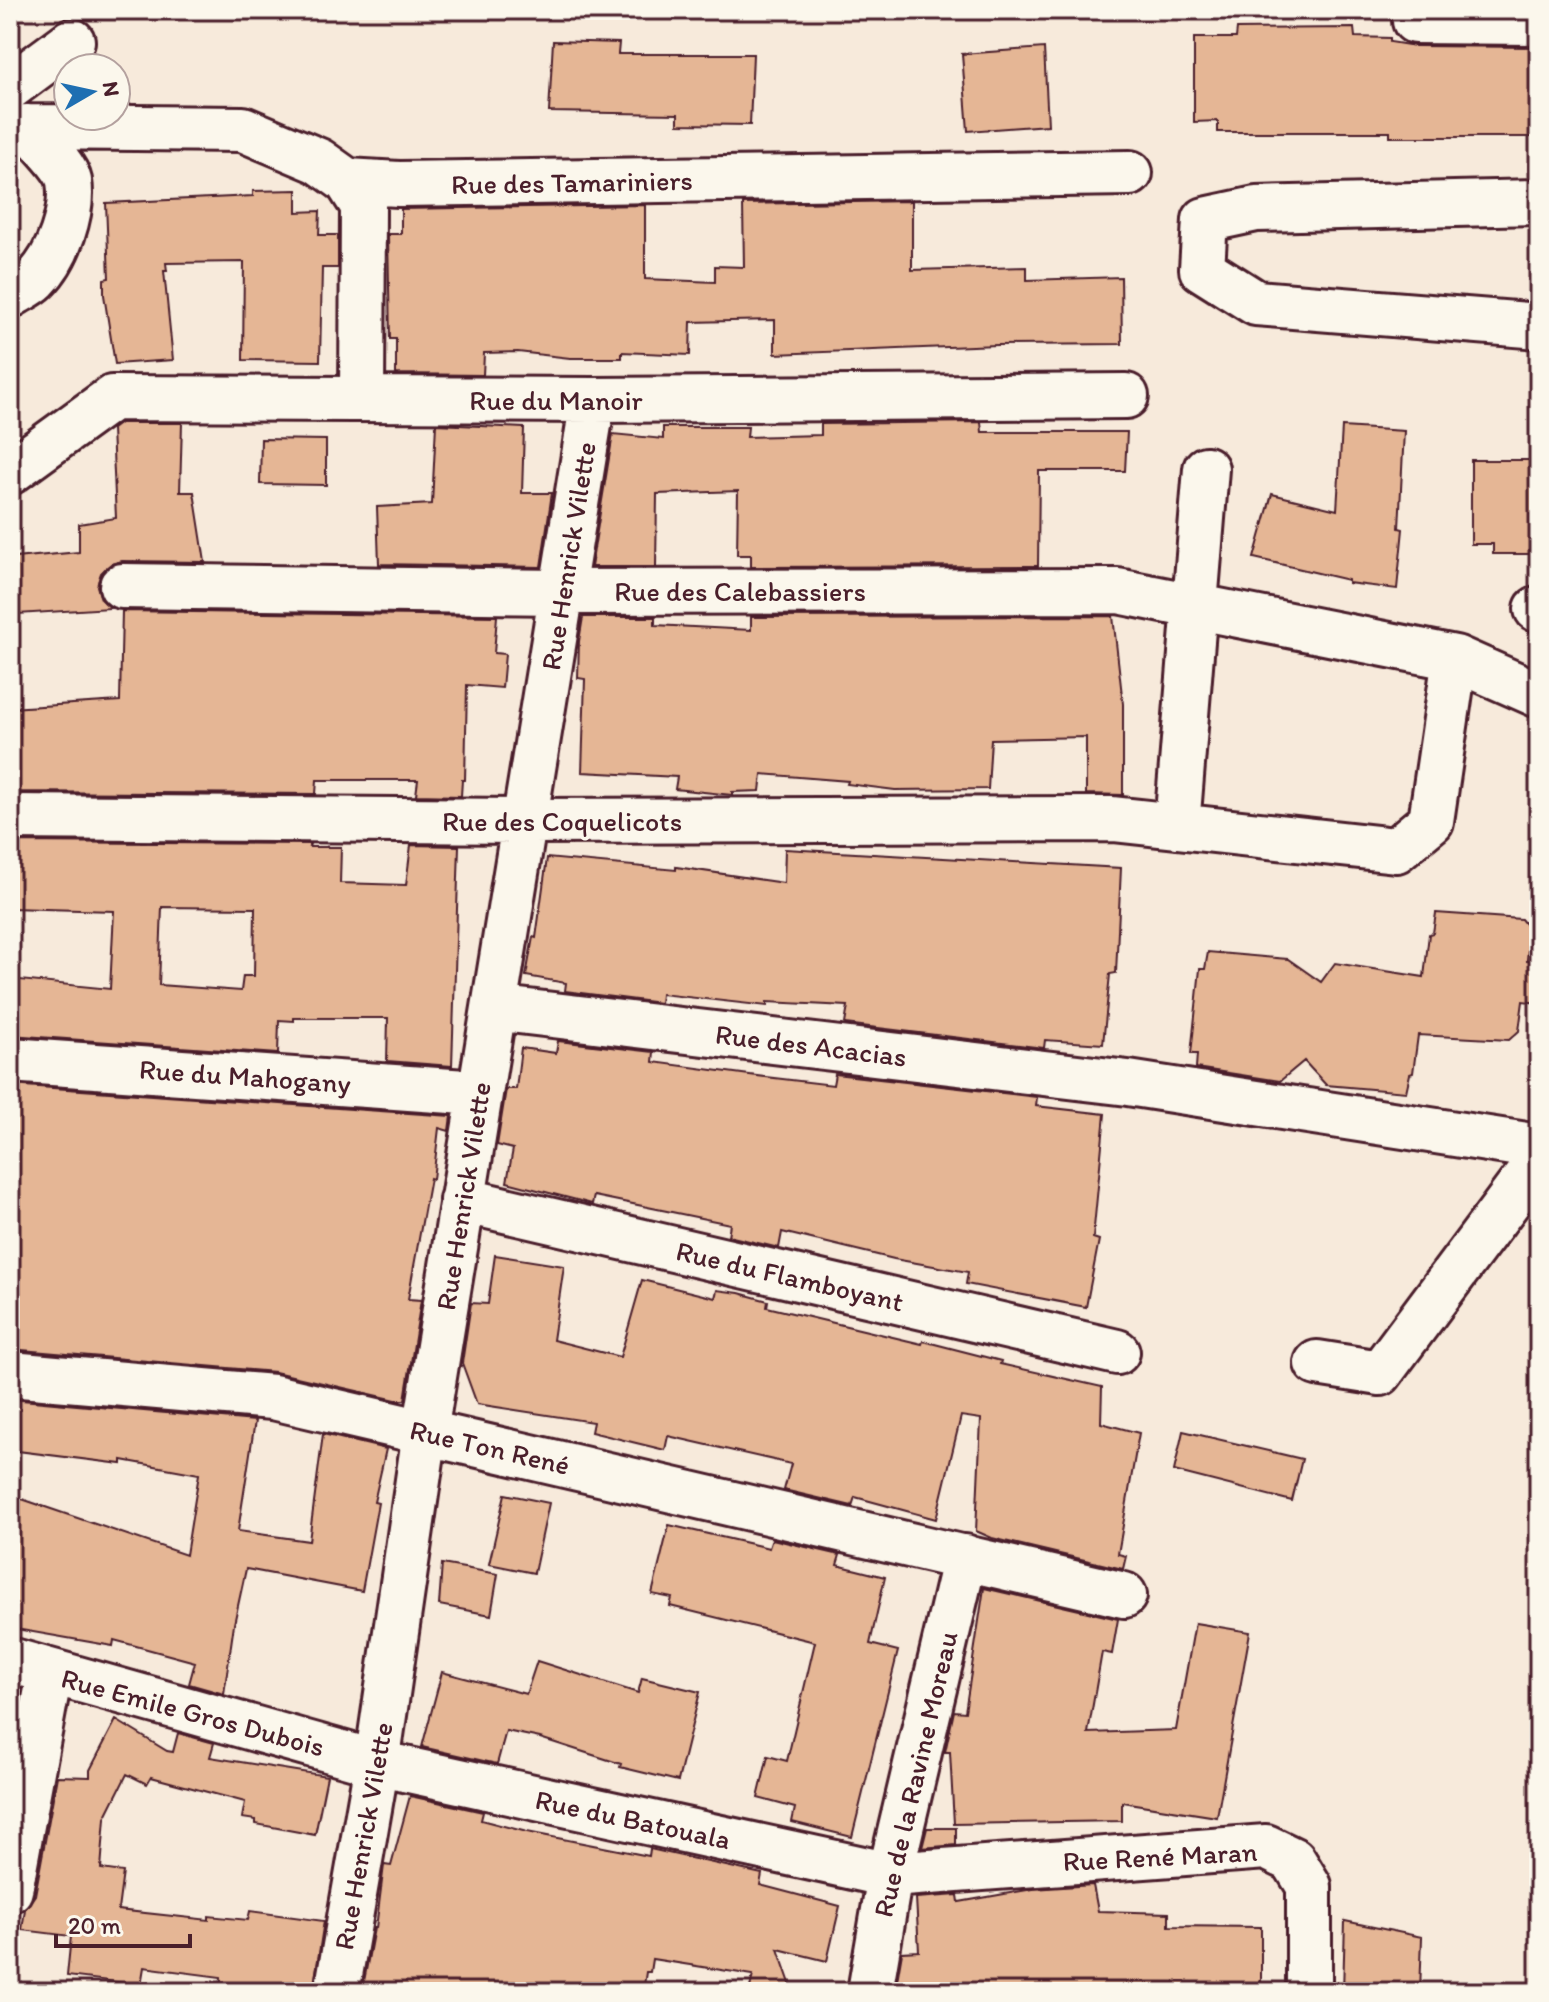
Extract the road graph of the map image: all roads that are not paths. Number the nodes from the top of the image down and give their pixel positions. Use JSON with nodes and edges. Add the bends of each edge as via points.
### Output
{"nodes":[{"id":1,"x":1415,"y":21,"type":"dead end"},
{"id":2,"x":1539,"y":22,"type":"edge"},
{"id":3,"x":72,"y":41,"type":"dead end"},
{"id":4,"x":10,"y":87,"type":"edge"},
{"id":5,"x":19,"y":127,"type":"edge"},
{"id":6,"x":1130,"y":173,"type":"dead end"},
{"id":7,"x":347,"y":181,"type":"junction"},
{"id":8,"x":1539,"y":202,"type":"edge"},
{"id":9,"x":10,"y":296,"type":"edge"},
{"id":10,"x":1539,"y":326,"type":"edge"},
{"id":11,"x":1126,"y":396,"type":"dead end"},
{"id":12,"x":362,"y":399,"type":"junction"},
{"id":13,"x":593,"y":400,"type":"junction"},
{"id":14,"x":1206,"y":469,"type":"dead end"},
{"id":15,"x":10,"y":472,"type":"edge"},
{"id":16,"x":122,"y":586,"type":"dead end"},
{"id":17,"x":562,"y":592,"type":"junction"},
{"id":18,"x":1196,"y":607,"type":"junction"},
{"id":19,"x":1455,"y":658,"type":"junction"},
{"id":20,"x":1539,"y":695,"type":"edge"},
{"id":21,"x":10,"y":817,"type":"edge"},
{"id":22,"x":524,"y":821,"type":"junction"},
{"id":23,"x":1177,"y":826,"type":"junction"},
{"id":24,"x":494,"y":1008,"type":"junction"},
{"id":25,"x":10,"y":1060,"type":"edge"},
{"id":26,"x":480,"y":1093,"type":"junction"},
{"id":27,"x":1539,"y":1147,"type":"edge"},
{"id":28,"x":1539,"y":1160,"type":"edge"},
{"id":29,"x":462,"y":1200,"type":"junction"},
{"id":30,"x":1117,"y":1352,"type":"dead end"},
{"id":31,"x":1317,"y":1363,"type":"dead end"},
{"id":32,"x":10,"y":1374,"type":"edge"},
{"id":33,"x":425,"y":1432,"type":"junction"},
{"id":34,"x":965,"y":1557,"type":"junction"},
{"id":35,"x":1124,"y":1595,"type":"dead end"},
{"id":36,"x":30,"y":1666,"type":"edge"},
{"id":37,"x":377,"y":1763,"type":"junction"},
{"id":38,"x":890,"y":1875,"type":"junction"},
{"id":39,"x":10,"y":1890,"type":"edge"},
{"id":40,"x":337,"y":1992,"type":"edge"},
{"id":41,"x":870,"y":1992,"type":"edge"},
{"id":42,"x":1309,"y":1992,"type":"edge"}],
"edges":[{"from":1,"to":2,"type":"street"},
{"from":3,"to":4,"type":"street"},
{"from":5,"to":7,"type":"street","via":[[243,129],[319,161]]},
{"from":5,"to":9,"type":"street","via":[[51,154],[69,179],[57,252],[35,280]]},
{"from":6,"to":7,"type":"street","name":"Rue des Tamariniers"},
{"from":7,"to":12,"type":"street","via":[[363,206]]},
{"from":8,"to":10,"type":"street","via":[[1256,209],[1205,220],[1202,269],[1256,303]]},
{"from":11,"to":13,"type":"street","name":"Rue du Manoir"},
{"from":12,"to":13,"type":"street","name":"Rue du Manoir"},
{"from":12,"to":15,"type":"street","name":"Rue du Manoir","via":[[112,398]]},
{"from":13,"to":17,"type":"street","name":"Rue Henrick Vilette"},
{"from":14,"to":18,"type":"street"},
{"from":16,"to":17,"type":"street","name":"Rue des Calebassiers"},
{"from":17,"to":18,"type":"street","name":"Rue des Calebassiers","via":[[1118,591]]},
{"from":17,"to":22,"type":"street","name":"Rue Henrick Vilette"},
{"from":18,"to":19,"type":"street","name":"Rue des Calebassiers"},
{"from":18,"to":23,"type":"street"},
{"from":19,"to":20,"type":"street","name":"Rue des Calebassiers"},
{"from":19,"to":23,"type":"street","name":"Rue des Coquelicots","via":[[1431,821],[1396,850]]},
{"from":21,"to":22,"type":"street","name":"Rue des Coquelicots"},
{"from":22,"to":23,"type":"street","name":"Rue des Coquelicots","via":[[1113,819]]},
{"from":22,"to":24,"type":"street","name":"Rue Henrick Vilette"},
{"from":24,"to":26,"type":"street","name":"Rue Henrick Vilette"},
{"from":24,"to":27,"type":"street","name":"Rue des Acacias","via":[[1128,1083]]},
{"from":25,"to":26,"type":"street","name":"Rue du Mahogany"},
{"from":26,"to":29,"type":"street","name":"Rue Henrick Vilette"},
{"from":28,"to":31,"type":"street","via":[[1380,1373]]},
{"from":29,"to":30,"type":"street","name":"Rue du Flamboyant"},
{"from":29,"to":33,"type":"street","name":"Rue Henrick Vilette"},
{"from":32,"to":33,"type":"street","name":"Rue Ton René","via":[[273,1397]]},
{"from":33,"to":34,"type":"street","name":"Rue Ton René"},
{"from":33,"to":37,"type":"street","name":"Rue Henrick Vilette"},
{"from":34,"to":35,"type":"street","name":"Rue Ton René"},
{"from":34,"to":38,"type":"street","name":"Rue de la Ravine Moreau"},
{"from":36,"to":37,"type":"street","name":"Rue Emile Gros Dubois"},
{"from":36,"to":39,"type":"street"},
{"from":37,"to":38,"type":"street","name":"Rue du Batouala"},
{"from":37,"to":40,"type":"street","name":"Rue Henrick Vilette"},
{"from":38,"to":41,"type":"street","name":"Rue de la Ravine Moreau"},
{"from":38,"to":42,"type":"street","name":"Rue René Maran","via":[[1266,1847],[1293,1860],[1309,1886]]}]}
